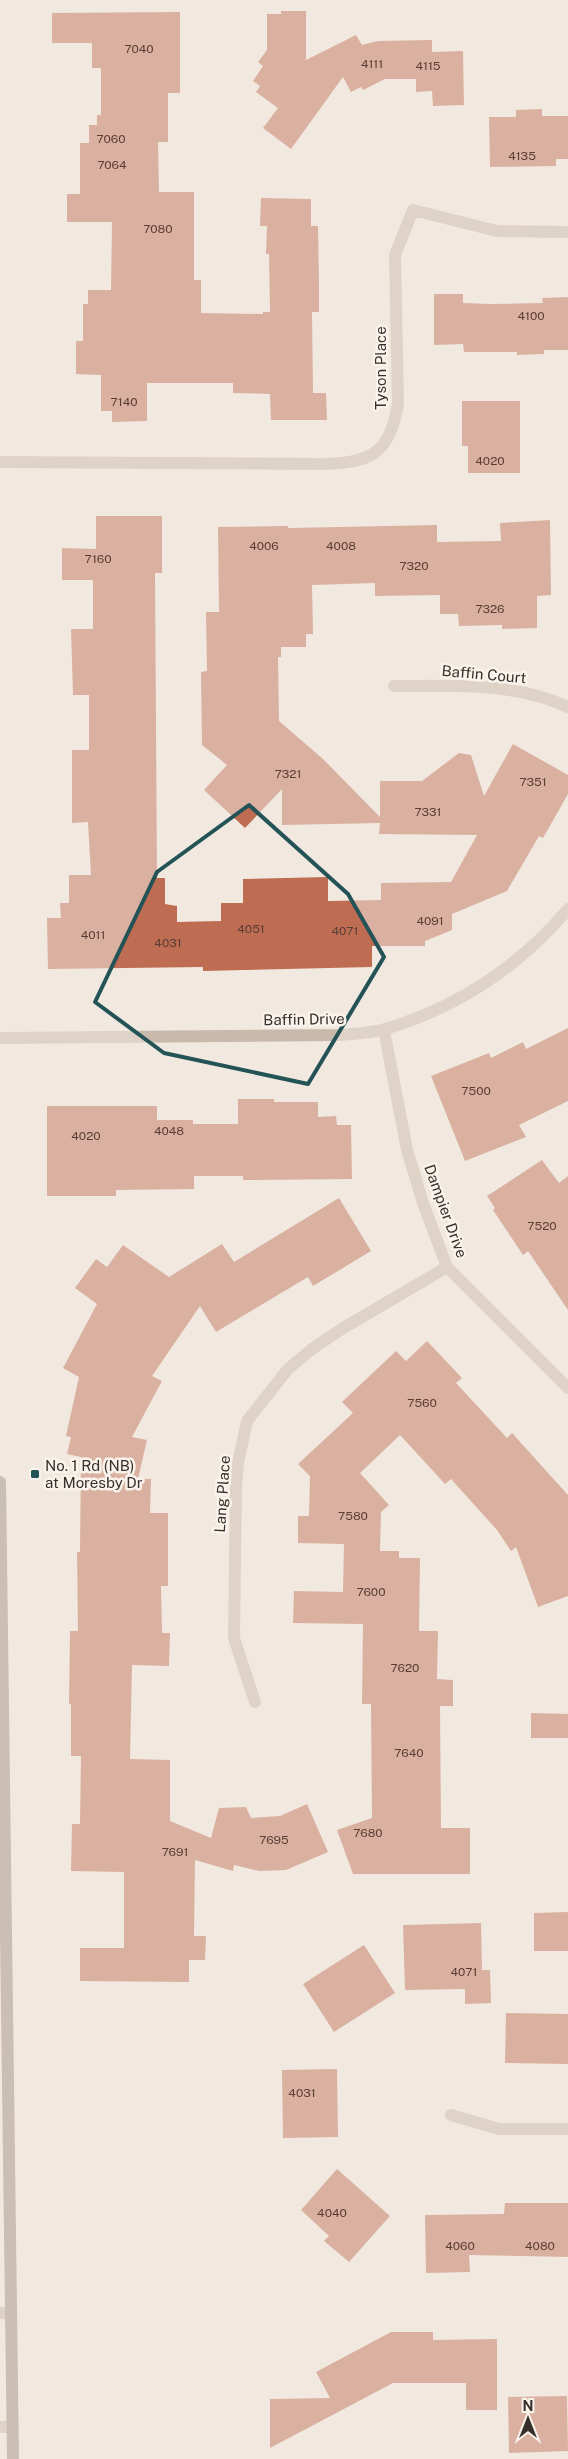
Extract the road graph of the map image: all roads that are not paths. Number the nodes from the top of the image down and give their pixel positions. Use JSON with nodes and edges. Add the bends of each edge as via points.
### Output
{"nodes":[{"id":1,"x":568,"y":232,"type":"edge"},
{"id":2,"x":0,"y":462,"type":"edge"},
{"id":3,"x":394,"y":686,"type":"dead end"},
{"id":4,"x":568,"y":708,"type":"edge"},
{"id":5,"x":568,"y":909,"type":"edge"},
{"id":6,"x":384,"y":1030,"type":"junction"},
{"id":7,"x":0,"y":1038,"type":"edge"},
{"id":8,"x":447,"y":1267,"type":"junction"},
{"id":9,"x":568,"y":1388,"type":"edge"},
{"id":10,"x":0,"y":1482,"type":"edge"},
{"id":11,"x":1,"y":1615,"type":"edge"},
{"id":12,"x":255,"y":1702,"type":"dead end"},
{"id":13,"x":4,"y":1959,"type":"edge"},
{"id":14,"x":450,"y":2116,"type":"dead end"},
{"id":15,"x":568,"y":2129,"type":"edge"},
{"id":16,"x":5,"y":2313,"type":"edge"},
{"id":17,"x":6,"y":2427,"type":"edge"},
{"id":18,"x":13,"y":2459,"type":"edge"}],
"edges":[{"from":1,"to":2,"type":"street","name":"Tyson Place","via":[[497,231],[413,210],[395,256],[396,417],[385,443],[366,459],[321,464]]},
{"from":3,"to":4,"type":"street","name":"Baffin Court","via":[[512,690],[552,700]]},
{"from":5,"to":6,"type":"street","name":"Baffin Drive","via":[[547,934],[506,970],[468,994]]},
{"from":6,"to":7,"type":"street","name":"Baffin Drive","via":[[340,1035]]},
{"from":6,"to":8,"type":"street","name":"Dampier Drive","via":[[407,1150]]},
{"from":8,"to":9,"type":"street","name":"Dampier Drive"},
{"from":8,"to":12,"type":"street","name":"Lang Place","via":[[312,1349],[288,1369],[247,1421],[236,1486],[234,1638]]},
{"from":10,"to":11,"type":"main road"},
{"from":11,"to":13,"type":"main road"},
{"from":13,"to":16,"type":"main road"},
{"from":14,"to":15,"type":"street","via":[[499,2129]]},
{"from":16,"to":17,"type":"main road"},
{"from":17,"to":18,"type":"main road"}]}
